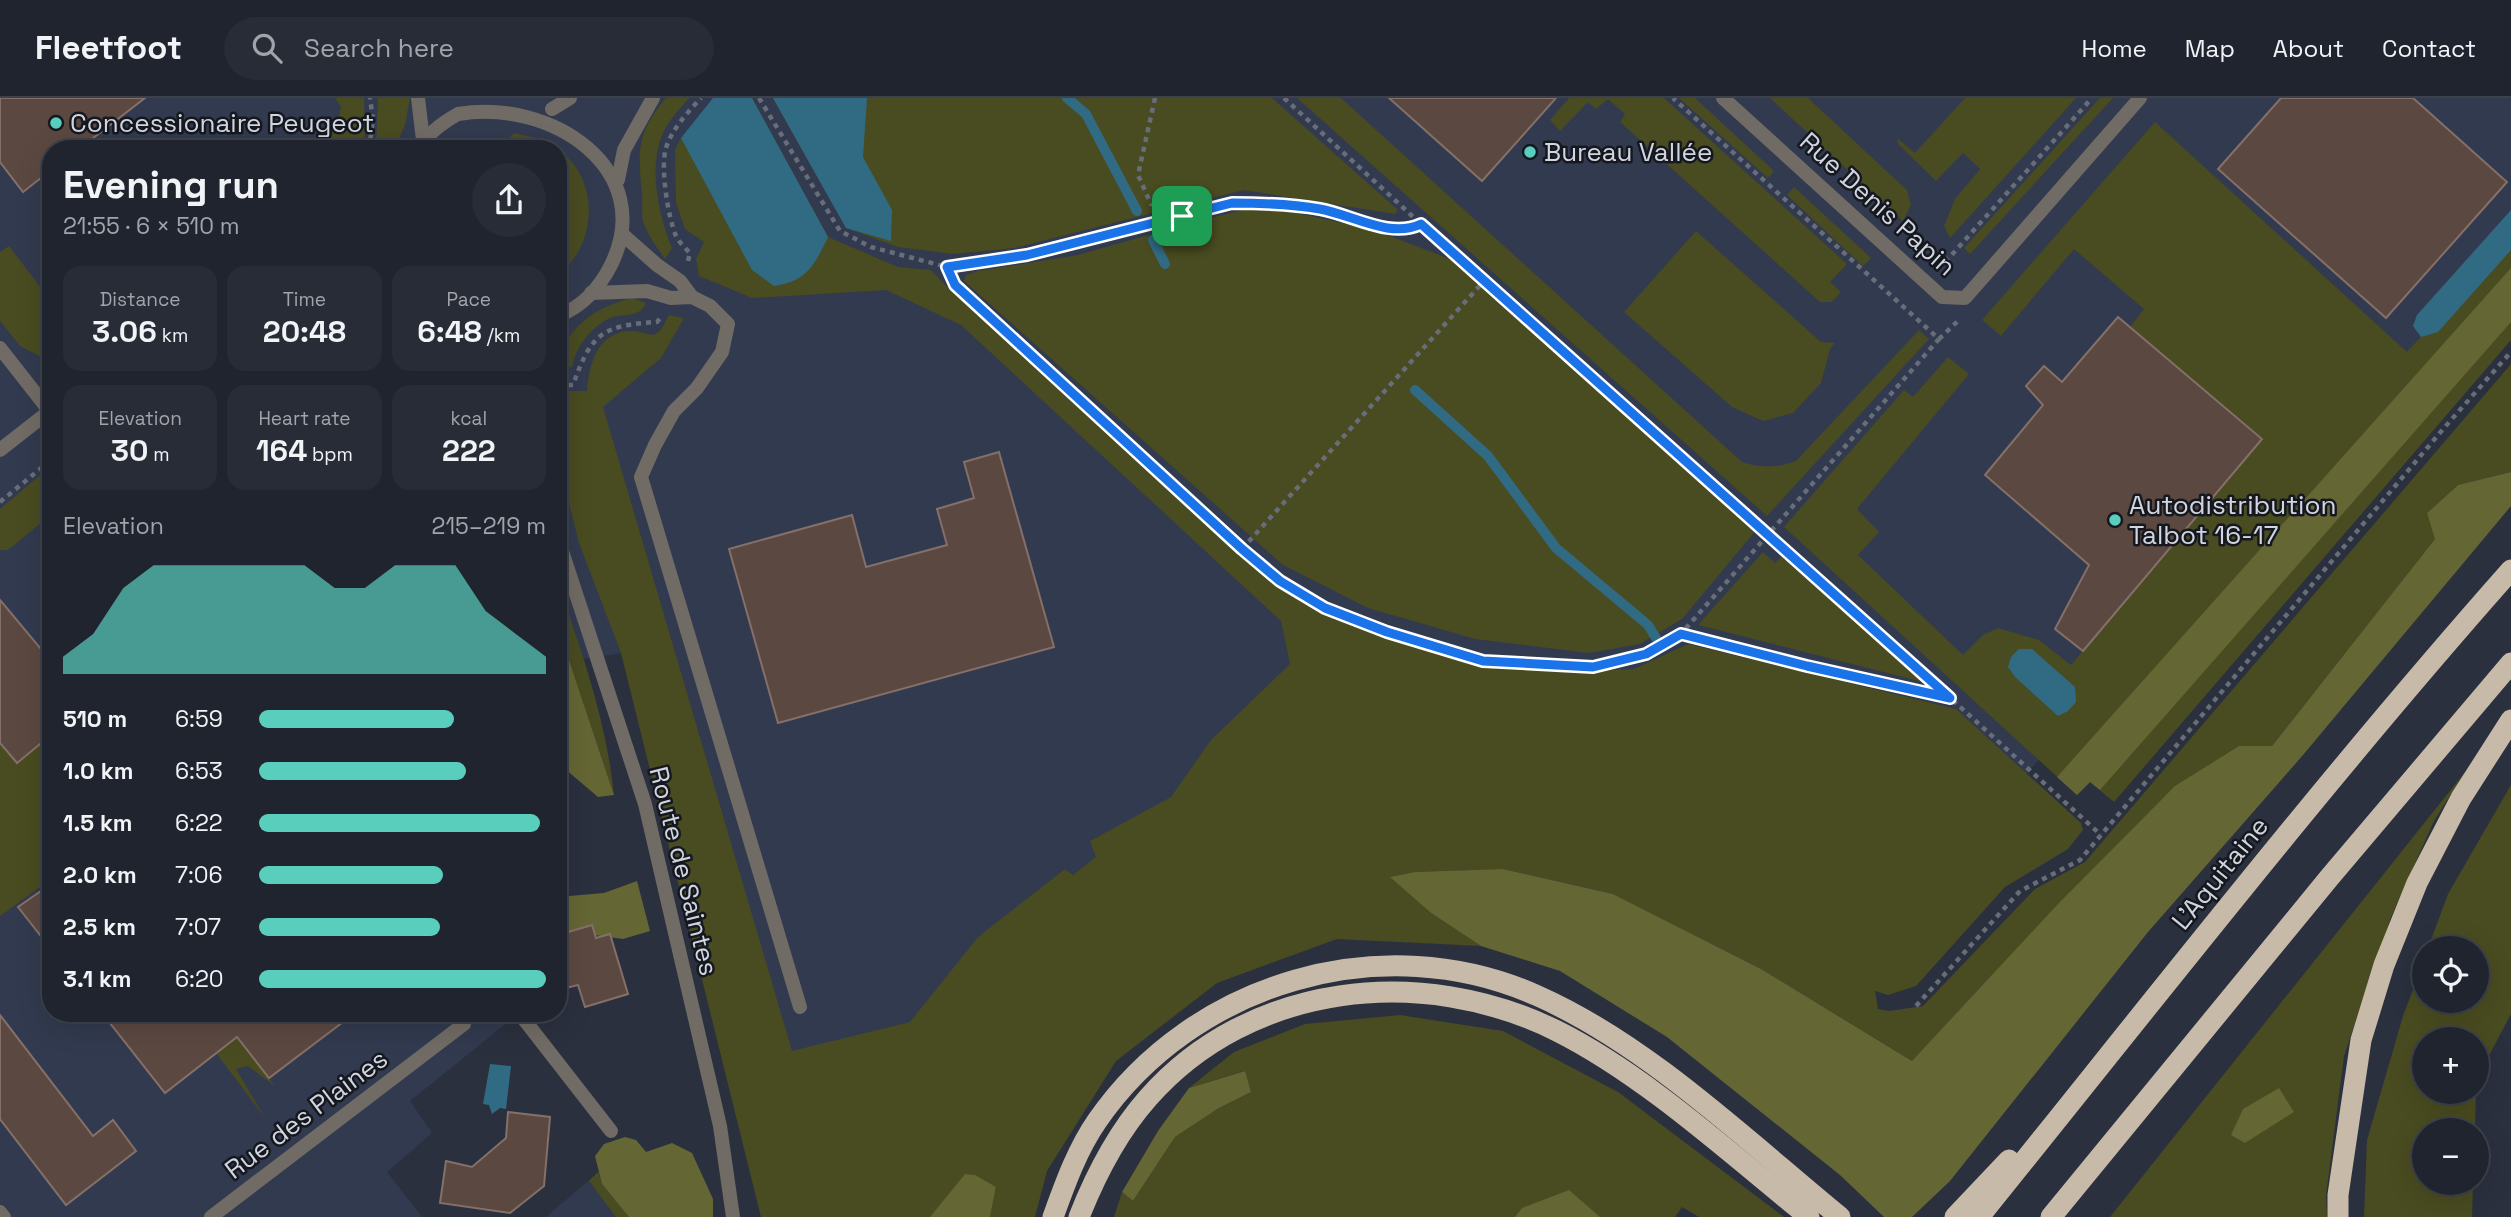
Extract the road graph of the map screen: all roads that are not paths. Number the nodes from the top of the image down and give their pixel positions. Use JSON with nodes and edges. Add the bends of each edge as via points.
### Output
{"nodes":[{"id":1,"x":418,"y":98,"type":"edge"},
{"id":2,"x":570,"y":98,"type":"edge"},
{"id":3,"x":653,"y":98,"type":"edge"},
{"id":4,"x":1723,"y":98,"type":"edge"},
{"id":5,"x":2140,"y":98,"type":"edge"},
{"id":6,"x":552,"y":109,"type":"junction"},
{"id":7,"x":421,"y":140,"type":"edge"},
{"id":8,"x":425,"y":140,"type":"edge"},
{"id":9,"x":618,"y":180,"type":"junction"},
{"id":10,"x":622,"y":234,"type":"junction"},
{"id":11,"x":591,"y":293,"type":"junction"},
{"id":12,"x":692,"y":297,"type":"junction"},
{"id":13,"x":567,"y":313,"type":"edge"},
{"id":14,"x":0,"y":348,"type":"edge"},
{"id":15,"x":42,"y":401,"type":"edge"},
{"id":16,"x":42,"y":418,"type":"edge"},
{"id":17,"x":2,"y":450,"type":"edge"},
{"id":18,"x":567,"y":563,"type":"edge"},
{"id":19,"x":2511,"y":570,"type":"edge"},
{"id":20,"x":2511,"y":663,"type":"edge"},
{"id":21,"x":2511,"y":720,"type":"edge"},
{"id":22,"x":800,"y":1007,"type":"dead end"},
{"id":23,"x":526,"y":1022,"type":"edge"},
{"id":24,"x":464,"y":1024,"type":"dead end"},
{"id":25,"x":2119,"y":1044,"type":"junction"},
{"id":26,"x":611,"y":1131,"type":"dead end"},
{"id":27,"x":0,"y":1212,"type":"edge"},
{"id":28,"x":4,"y":1217,"type":"edge"},
{"id":29,"x":211,"y":1217,"type":"edge"},
{"id":30,"x":733,"y":1217,"type":"edge"},
{"id":31,"x":1053,"y":1217,"type":"edge"},
{"id":32,"x":1079,"y":1217,"type":"edge"},
{"id":33,"x":1809,"y":1217,"type":"edge"},
{"id":34,"x":1840,"y":1217,"type":"edge"},
{"id":35,"x":1955,"y":1217,"type":"edge"},
{"id":36,"x":1979,"y":1217,"type":"edge"},
{"id":37,"x":2051,"y":1217,"type":"edge"},
{"id":38,"x":2338,"y":1217,"type":"edge"}],
"edges":[{"from":1,"to":7,"type":"street"},
{"from":2,"to":6,"type":"street"},
{"from":3,"to":9,"type":"street","via":[[624,150]]},
{"from":4,"to":5,"type":"street","name":"Rue Denis Papin","via":[[1942,297],[1965,298]]},
{"from":6,"to":8,"type":"street","via":[[531,103],[491,102],[443,122]]},
{"from":6,"to":9,"type":"street","via":[[580,126],[603,150]]},
{"from":9,"to":10,"type":"street"},
{"from":10,"to":11,"type":"street","via":[[605,276]]},
{"from":10,"to":12,"type":"street","via":[[680,281]]},
{"from":11,"to":12,"type":"street","via":[[647,291],[671,298]]},
{"from":11,"to":13,"type":"street"},
{"from":12,"to":22,"type":"street","via":[[710,306],[728,324],[722,352],[674,411],[641,477]]},
{"from":14,"to":15,"type":"street"},
{"from":16,"to":17,"type":"street"},
{"from":18,"to":30,"type":"street","name":"Route de Saintes","via":[[645,804],[720,1126]]},
{"from":19,"to":25,"type":"highway","name":"L'Aquitaine","via":[[2283,840]]},
{"from":20,"to":37,"type":"highway"},
{"from":21,"to":38,"type":"highway","via":[[2461,798],[2417,883],[2384,965],[2361,1040]]},
{"from":23,"to":26,"type":"street"},
{"from":24,"to":29,"type":"street","name":"Rue des Plaines"},
{"from":25,"to":35,"type":"highway"},
{"from":25,"to":36,"type":"highway","name":"L'Aquitaine"},
{"from":27,"to":28,"type":"street"},
{"from":31,"to":34,"type":"highway","via":[[1096,1122],[1141,1069],[1193,1025],[1281,984],[1340,970],[1405,967],[1471,975],[1567,1010],[1632,1049]]},
{"from":32,"to":33,"type":"highway","via":[[1100,1168],[1132,1118],[1148,1098],[1208,1046],[1250,1022],[1299,1004],[1392,990],[1466,999],[1558,1031],[1615,1065]]}]}
